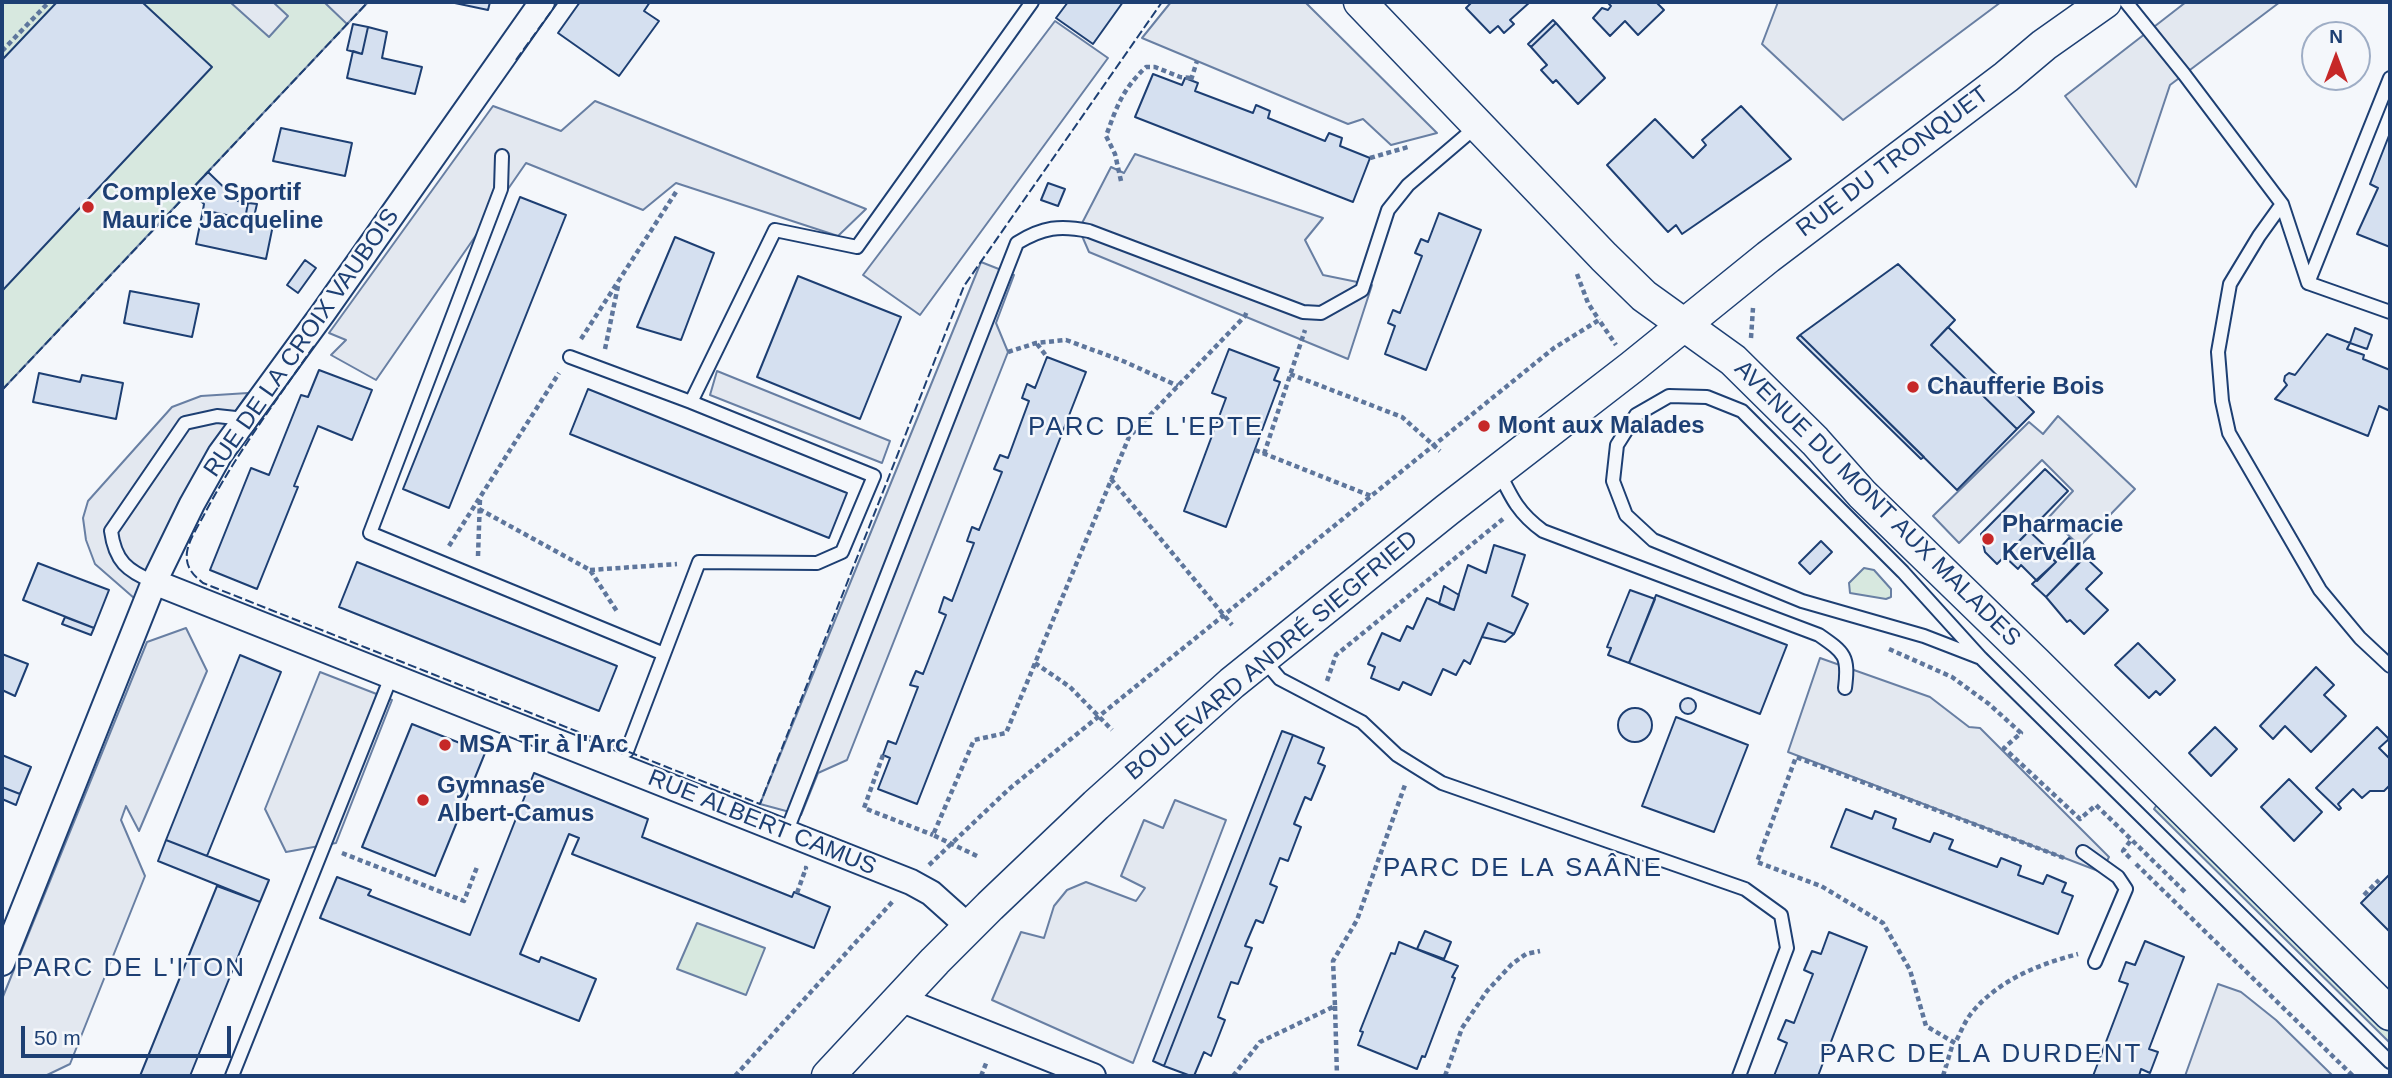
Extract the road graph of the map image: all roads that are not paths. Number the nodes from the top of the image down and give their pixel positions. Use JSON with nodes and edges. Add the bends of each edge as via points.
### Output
{"nodes":[{"id":1,"x":542,"y":2,"type":"edge"},
{"id":2,"x":1032,"y":2,"type":"edge"},
{"id":3,"x":1361,"y":2,"type":"edge"},
{"id":4,"x":2105,"y":2,"type":"edge"},
{"id":5,"x":2126,"y":2,"type":"edge"},
{"id":6,"x":2390,"y":78,"type":"edge"},
{"id":7,"x":1478,"y":125,"type":"junction"},
{"id":8,"x":502,"y":156,"type":"dead end"},
{"id":9,"x":2282,"y":204,"type":"junction"},
{"id":10,"x":2308,"y":283,"type":"junction"},
{"id":11,"x":2390,"y":312,"type":"edge"},
{"id":12,"x":1684,"y":325,"type":"junction"},
{"id":13,"x":570,"y":357,"type":"road end"},
{"id":14,"x":691,"y":402,"type":"junction"},
{"id":15,"x":246,"y":419,"type":"junction"},
{"id":16,"x":1498,"y":470,"type":"junction"},
{"id":17,"x":154,"y":582,"type":"junction"},
{"id":18,"x":664,"y":654,"type":"junction"},
{"id":19,"x":1981,"y":658,"type":"junction"},
{"id":20,"x":1263,"y":659,"type":"junction"},
{"id":21,"x":2390,"y":666,"type":"edge"},
{"id":22,"x":391,"y":677,"type":"junction"},
{"id":23,"x":1845,"y":688,"type":"dead end"},
{"id":24,"x":627,"y":751,"type":"dead end"},
{"id":25,"x":786,"y":833,"type":"junction"},
{"id":26,"x":2083,"y":852,"type":"dead end"},
{"id":27,"x":969,"y":927,"type":"junction"},
{"id":28,"x":5,"y":947,"type":"edge"},
{"id":29,"x":2097,"y":957,"type":"road end"},
{"id":30,"x":900,"y":999,"type":"junction"},
{"id":31,"x":2390,"y":1014,"type":"edge"},
{"id":32,"x":2390,"y":1062,"type":"edge"},
{"id":33,"x":232,"y":1076,"type":"edge"},
{"id":34,"x":828,"y":1076,"type":"edge"},
{"id":35,"x":1093,"y":1076,"type":"edge"},
{"id":36,"x":1739,"y":1076,"type":"edge"}],
"edges":[{"from":1,"to":15,"type":"street","name":"RUE DE LA CROIX VAUBOIS"},
{"from":2,"to":14,"type":"lane","via":[[857,247],[775,230]]},
{"from":3,"to":7,"type":"street","name":"AVENUE DU MONT AUX MALADES"},
{"from":4,"to":12,"type":"street","name":"RUE DU TRONQUET"},
{"from":5,"to":9,"type":"lane"},
{"from":6,"to":10,"type":"lane"},
{"from":7,"to":12,"type":"street","name":"AVENUE DU MONT AUX MALADES","via":[[1619,272]]},
{"from":7,"to":25,"type":"lane","via":[[1408,185],[1388,210],[1362,290],[1321,313],[1303,312],[1079,229],[1065,226],[1035,232],[1017,243]]},
{"from":8,"to":18,"type":"lane","via":[[501,190],[370,533]]},
{"from":9,"to":10,"type":"lane"},
{"from":9,"to":21,"type":"lane","via":[[2230,284],[2218,352],[2221,401],[2229,433],[2320,590]]},
{"from":10,"to":11,"type":"lane"},
{"from":12,"to":16,"type":"street","name":"BOULEVARD ANDRÉ SIEGFRIED"},
{"from":12,"to":31,"type":"street","name":"AVENUE DU MONT AUX MALADES","via":[[1733,359],[1881,513]]},
{"from":13,"to":14,"type":"lane"},
{"from":14,"to":18,"type":"lane","via":[[874,476],[842,552],[817,563],[699,562]]},
{"from":15,"to":17,"type":"street","name":"RUE DE LA CROIX VAUBOIS","via":[[220,454]]},
{"from":15,"to":17,"type":"lane","via":[[217,416],[185,423],[111,531],[114,552],[132,572]]},
{"from":16,"to":20,"type":"street","name":"BOULEVARD ANDRÉ SIEGFRIED"},
{"from":16,"to":23,"type":"lane","via":[[1517,508],[1543,531],[1819,635],[1839,649],[1848,665]]},
{"from":17,"to":22,"type":"street","name":"RUE ALBERT CAMUS"},
{"from":17,"to":28,"type":"street","name":"RUE DE LA CROIX VAUBOIS"},
{"from":18,"to":24,"type":"lane"},
{"from":19,"to":19,"type":"lane","via":[[1924,636],[1802,601],[1653,540],[1626,515],[1613,481],[1617,445],[1636,415],[1670,396],[1707,397],[1742,411],[1903,572]]},
{"from":19,"to":32,"type":"lane"},
{"from":20,"to":27,"type":"street","name":"BOULEVARD ANDRÉ SIEGFRIED","via":[[1107,796]]},
{"from":20,"to":36,"type":"lane","via":[[1280,679],[1362,722],[1397,755],[1442,783],[1745,889],[1781,915],[1787,948]]},
{"from":22,"to":25,"type":"street","name":"RUE ALBERT CAMUS"},
{"from":22,"to":33,"type":"lane"},
{"from":25,"to":27,"type":"street","name":"RUE ALBERT CAMUS","via":[[911,882],[932,893]]},
{"from":26,"to":29,"type":"lane","via":[[2118,877],[2126,889]]},
{"from":27,"to":30,"type":"street","name":"BOULEVARD ANDRÉ SIEGFRIED"},
{"from":30,"to":34,"type":"street","name":"BOULEVARD ANDRÉ SIEGFRIED"},
{"from":30,"to":35,"type":"street"}]}
